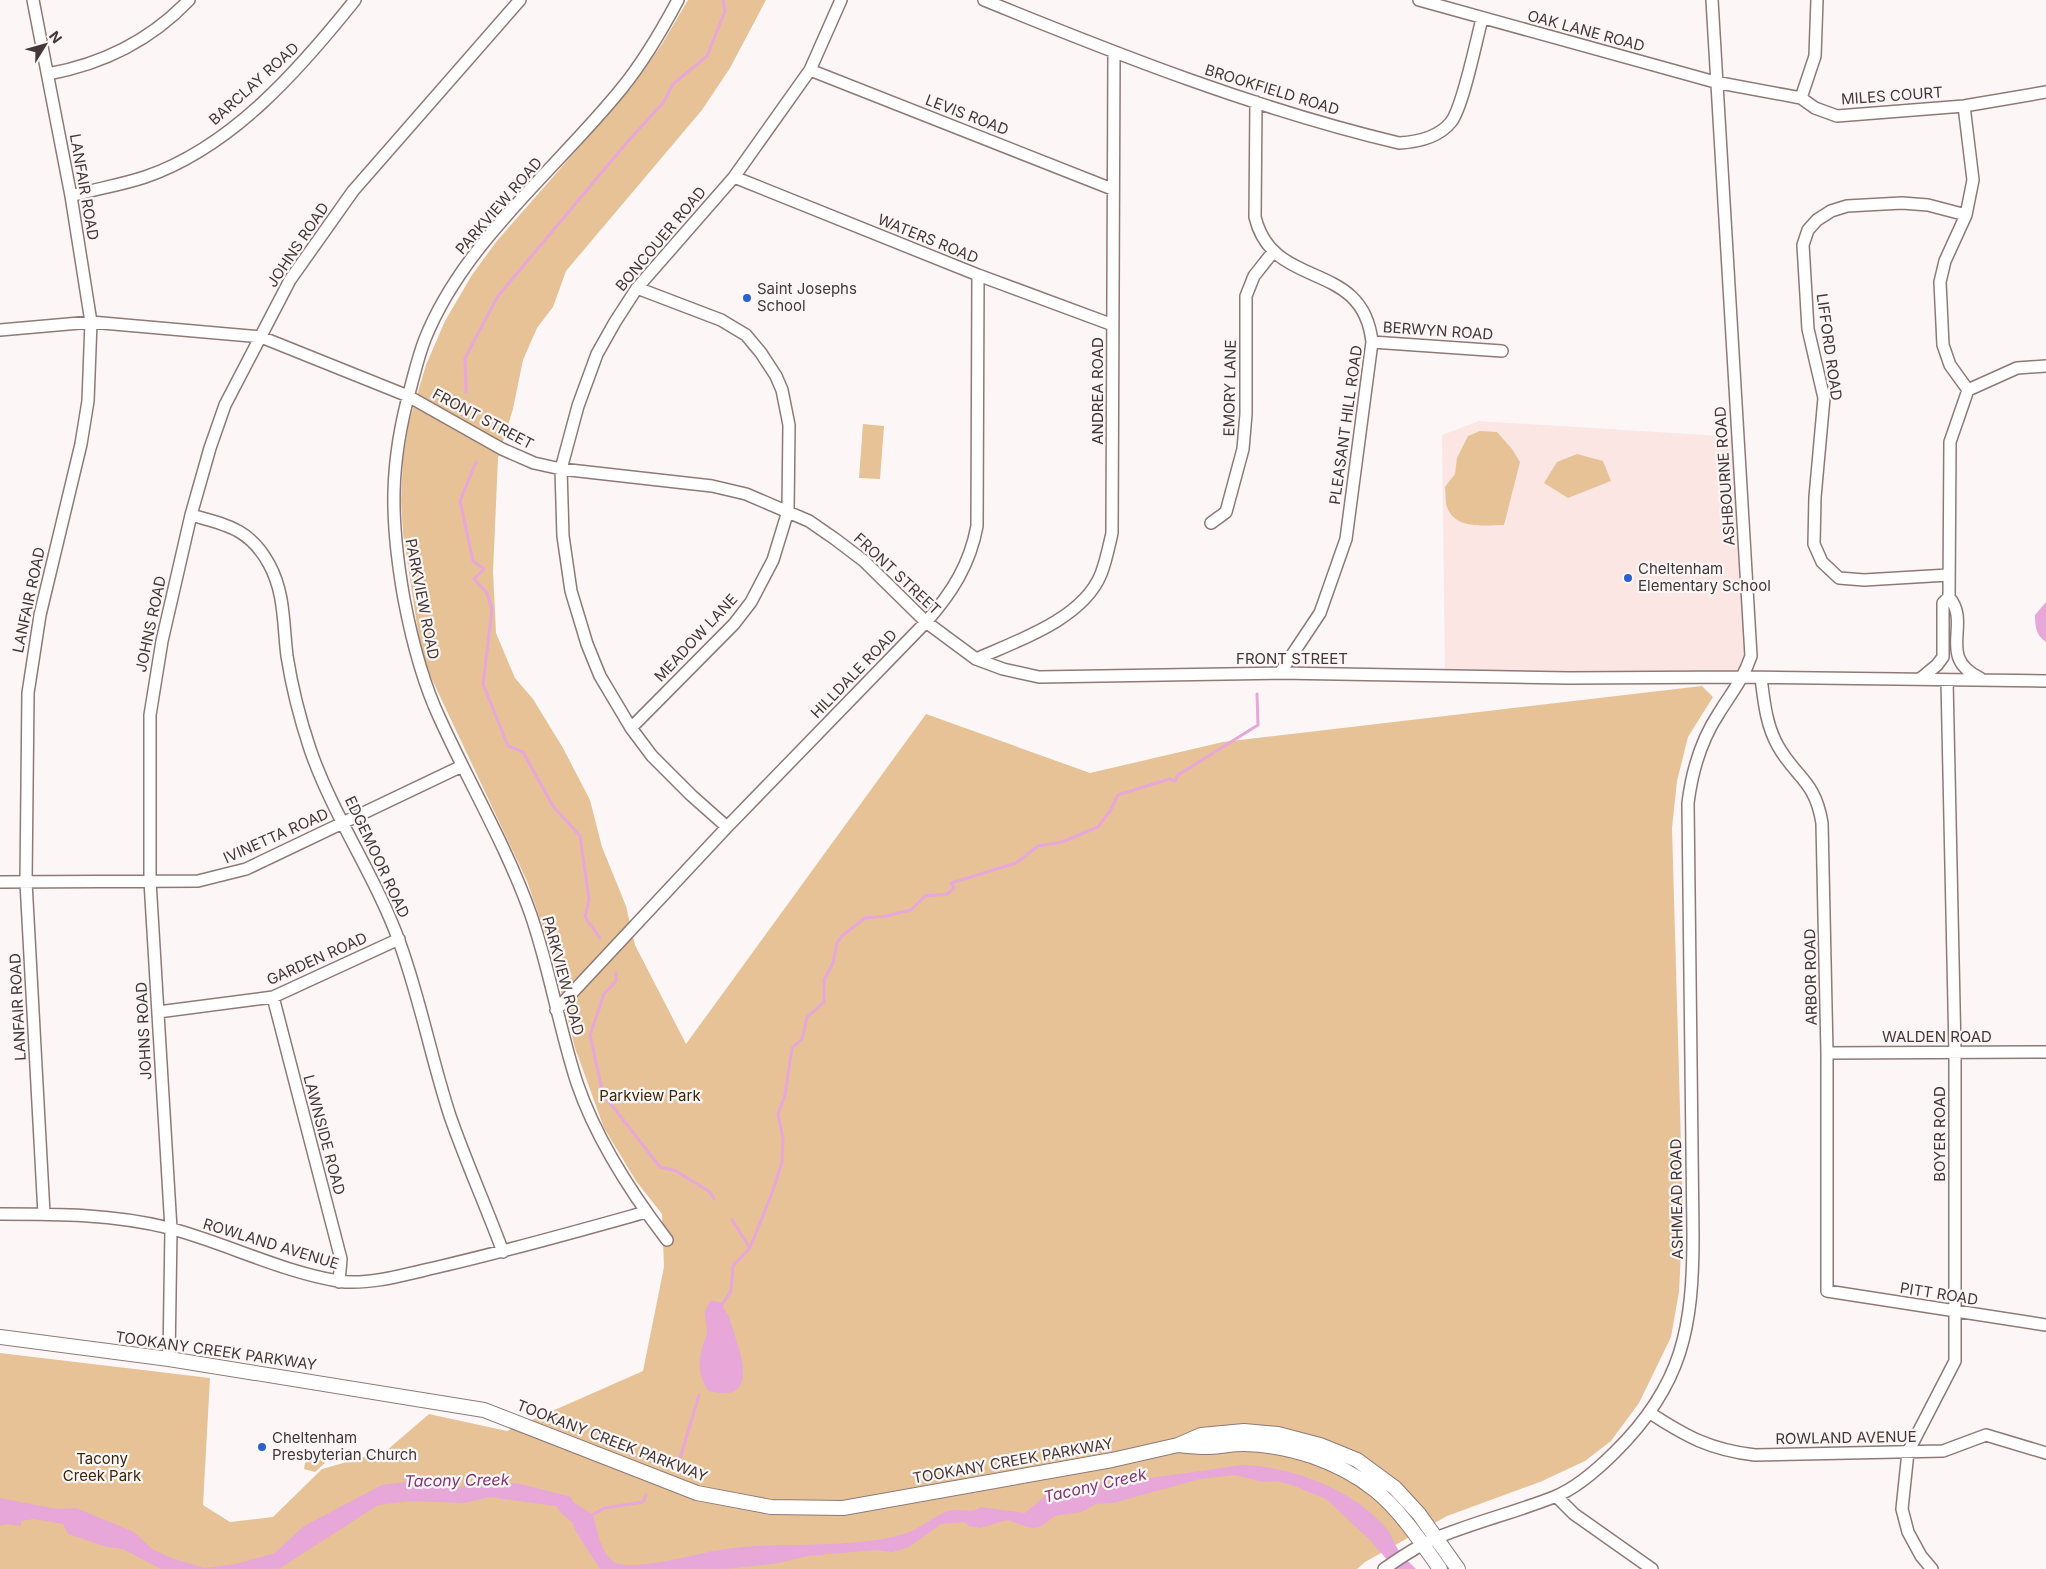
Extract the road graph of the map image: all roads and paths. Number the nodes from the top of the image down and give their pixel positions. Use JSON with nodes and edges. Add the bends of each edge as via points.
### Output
{"nodes":[{"id":1,"x":33,"y":0,"type":"edge"},
{"id":2,"x":188,"y":0,"type":"edge"},
{"id":3,"x":355,"y":0,"type":"edge"},
{"id":4,"x":520,"y":0,"type":"edge"},
{"id":5,"x":678,"y":0,"type":"edge"},
{"id":6,"x":841,"y":0,"type":"edge"},
{"id":7,"x":984,"y":0,"type":"edge"},
{"id":8,"x":1419,"y":0,"type":"edge"},
{"id":9,"x":1712,"y":0,"type":"edge"},
{"id":10,"x":1818,"y":0,"type":"edge"},
{"id":11,"x":1482,"y":19,"type":"junction"},
{"id":12,"x":1114,"y":53,"type":"junction"},
{"id":13,"x":810,"y":70,"type":"junction"},
{"id":14,"x":48,"y":74,"type":"junction"},
{"id":15,"x":1715,"y":82,"type":"junction"},
{"id":16,"x":2046,"y":92,"type":"edge"},
{"id":17,"x":1801,"y":98,"type":"junction"},
{"id":18,"x":1256,"y":102,"type":"junction"},
{"id":19,"x":1964,"y":106,"type":"junction"},
{"id":20,"x":734,"y":177,"type":"junction"},
{"id":21,"x":1112,"y":189,"type":"junction"},
{"id":22,"x":71,"y":196,"type":"junction"},
{"id":23,"x":1966,"y":215,"type":"junction"},
{"id":24,"x":1273,"y":252,"type":"junction"},
{"id":25,"x":978,"y":276,"type":"junction"},
{"id":26,"x":637,"y":288,"type":"junction"},
{"id":27,"x":91,"y":322,"type":"junction"},
{"id":28,"x":1113,"y":325,"type":"junction"},
{"id":29,"x":0,"y":330,"type":"edge"},
{"id":30,"x":261,"y":337,"type":"junction"},
{"id":31,"x":1372,"y":342,"type":"junction"},
{"id":32,"x":1502,"y":351,"type":"dead end"},
{"id":33,"x":2046,"y":366,"type":"edge"},
{"id":34,"x":1968,"y":390,"type":"junction"},
{"id":35,"x":408,"y":396,"type":"junction"},
{"id":36,"x":561,"y":469,"type":"junction"},
{"id":37,"x":788,"y":511,"type":"junction"},
{"id":38,"x":191,"y":515,"type":"junction"},
{"id":39,"x":1211,"y":523,"type":"dead end"},
{"id":40,"x":1948,"y":575,"type":"junction"},
{"id":41,"x":1949,"y":596,"type":"junction"},
{"id":42,"x":926,"y":622,"type":"junction"},
{"id":43,"x":976,"y":659,"type":"junction"},
{"id":44,"x":1280,"y":673,"type":"junction"},
{"id":45,"x":1744,"y":677,"type":"junction"},
{"id":46,"x":1761,"y":678,"type":"junction"},
{"id":47,"x":1920,"y":679,"type":"junction"},
{"id":48,"x":1947,"y":680,"type":"junction"},
{"id":49,"x":1986,"y":680,"type":"junction"},
{"id":50,"x":2046,"y":681,"type":"edge"},
{"id":51,"x":631,"y":728,"type":"junction"},
{"id":52,"x":462,"y":766,"type":"junction"},
{"id":53,"x":343,"y":822,"type":"junction"},
{"id":54,"x":727,"y":827,"type":"junction"},
{"id":55,"x":150,"y":881,"type":"junction"},
{"id":56,"x":0,"y":882,"type":"edge"},
{"id":57,"x":26,"y":882,"type":"junction"},
{"id":58,"x":399,"y":939,"type":"junction"},
{"id":59,"x":273,"y":997,"type":"junction"},
{"id":60,"x":556,"y":1010,"type":"junction"},
{"id":61,"x":158,"y":1012,"type":"junction"},
{"id":62,"x":1955,"y":1052,"type":"junction"},
{"id":63,"x":2046,"y":1052,"type":"edge"},
{"id":64,"x":1827,"y":1053,"type":"junction"},
{"id":65,"x":646,"y":1212,"type":"junction"},
{"id":66,"x":0,"y":1214,"type":"edge"},
{"id":67,"x":44,"y":1214,"type":"junction"},
{"id":68,"x":170,"y":1229,"type":"junction"},
{"id":69,"x":667,"y":1240,"type":"dead end"},
{"id":70,"x":503,"y":1252,"type":"junction"},
{"id":71,"x":339,"y":1282,"type":"junction"},
{"id":72,"x":1827,"y":1291,"type":"joint"},
{"id":73,"x":1955,"y":1312,"type":"junction"},
{"id":74,"x":2046,"y":1325,"type":"edge"},
{"id":75,"x":0,"y":1338,"type":"edge"},
{"id":76,"x":169,"y":1359,"type":"junction"},
{"id":77,"x":1650,"y":1413,"type":"junction"},
{"id":78,"x":1178,"y":1445,"type":"junction"},
{"id":79,"x":1908,"y":1452,"type":"junction"},
{"id":80,"x":2046,"y":1453,"type":"edge"},
{"id":81,"x":1556,"y":1496,"type":"junction"},
{"id":82,"x":1436,"y":1538,"type":"junction"},
{"id":83,"x":1417,"y":1548,"type":"junction"},
{"id":84,"x":1384,"y":1569,"type":"edge"},
{"id":85,"x":1440,"y":1569,"type":"edge"},
{"id":86,"x":1458,"y":1569,"type":"edge"},
{"id":87,"x":1652,"y":1569,"type":"edge"},
{"id":88,"x":1932,"y":1569,"type":"edge"}],
"edges":[{"from":1,"to":14,"type":"street","name":"LANFAIR ROAD"},
{"from":2,"to":14,"type":"street","via":[[144,38],[117,54],[78,69]]},
{"from":3,"to":22,"type":"street","name":"BARCLAY ROAD","via":[[314,51],[281,84],[210,144],[144,177]]},
{"from":4,"to":30,"type":"street","name":"JOHNS ROAD","via":[[353,191],[290,280]]},
{"from":5,"to":35,"type":"street","name":"PARKVIEW ROAD","via":[[624,86],[474,254],[438,310],[424,341]]},
{"from":6,"to":13,"type":"street","name":"BONCOUER ROAD"},
{"from":7,"to":12,"type":"street","name":"BROOKFIELD ROAD"},
{"from":8,"to":11,"type":"street","name":"OAK LANE ROAD"},
{"from":9,"to":15,"type":"street","name":"ASHBOURNE ROAD"},
{"from":10,"to":17,"type":"street","via":[[1815,56]]},
{"from":11,"to":15,"type":"street","name":"OAK LANE ROAD"},
{"from":11,"to":18,"type":"street","name":"BROOKFIELD ROAD","via":[[1453,120],[1424,139],[1399,143]]},
{"from":12,"to":18,"type":"street","name":"BROOKFIELD ROAD"},
{"from":12,"to":21,"type":"street","name":"ANDREA ROAD"},
{"from":13,"to":20,"type":"street","name":"BONCOUER ROAD"},
{"from":13,"to":21,"type":"street","name":"LEVIS ROAD"},
{"from":14,"to":22,"type":"street","name":"LANFAIR ROAD"},
{"from":15,"to":17,"type":"street","name":"MILES COURT"},
{"from":15,"to":45,"type":"street","name":"ASHBOURNE ROAD","via":[[1750,636],[1750,656]]},
{"from":16,"to":19,"type":"street","name":"MILES COURT"},
{"from":17,"to":19,"type":"street","name":"MILES COURT","via":[[1837,116]]},
{"from":18,"to":24,"type":"street","name":"PLEASANT HILL ROAD","via":[[1255,217],[1258,232]]},
{"from":19,"to":23,"type":"street","via":[[1974,180]]},
{"from":20,"to":25,"type":"street","name":"WATERS ROAD"},
{"from":20,"to":26,"type":"street","name":"BONCOUER ROAD"},
{"from":21,"to":28,"type":"street","name":"ANDREA ROAD"},
{"from":22,"to":27,"type":"street","name":"LANFAIR ROAD"},
{"from":23,"to":34,"type":"street","via":[[1945,261],[1940,282],[1943,345],[1950,365]]},
{"from":23,"to":40,"type":"street","name":"LIFFORD ROAD","via":[[1928,205],[1902,203],[1847,206],[1817,220],[1808,230],[1803,246],[1808,329],[1824,398],[1814,544],[1822,562],[1840,578],[1864,580]]},
{"from":24,"to":31,"type":"street","name":"PLEASANT HILL ROAD","via":[[1286,263],[1346,291],[1366,317]]},
{"from":24,"to":39,"type":"street","name":"EMORY LANE","via":[[1254,276],[1246,296],[1243,449],[1226,512]]},
{"from":25,"to":28,"type":"street","name":"WATERS ROAD"},
{"from":25,"to":42,"type":"street","name":"HILLDALE ROAD","via":[[977,526],[974,546],[961,576]]},
{"from":26,"to":36,"type":"street","name":"BONCOUER ROAD","via":[[597,354],[578,406]]},
{"from":26,"to":37,"type":"street","name":"MEADOW LANE","via":[[721,320],[746,335],[761,353],[782,390],[789,425]]},
{"from":27,"to":29,"type":"street","name":"FRONT STREET"},
{"from":27,"to":30,"type":"street","name":"FRONT STREET"},
{"from":27,"to":57,"type":"street","name":"LANFAIR ROAD","via":[[88,401],[83,435],[40,615],[30,671],[25,782]]},
{"from":28,"to":43,"type":"street","name":"ANDREA ROAD","via":[[1112,533],[1101,575],[1061,619]]},
{"from":30,"to":35,"type":"street","name":"FRONT STREET"},
{"from":30,"to":38,"type":"street","name":"JOHNS ROAD","via":[[225,405]]},
{"from":31,"to":32,"type":"street","name":"BERWYN ROAD"},
{"from":31,"to":44,"type":"street","name":"PLEASANT HILL ROAD","via":[[1346,539],[1320,613]]},
{"from":33,"to":34,"type":"street","via":[[2017,368]]},
{"from":34,"to":40,"type":"street","via":[[1950,442]]},
{"from":35,"to":36,"type":"street","name":"FRONT STREET","via":[[502,449],[534,463]]},
{"from":35,"to":52,"type":"street","name":"PARKVIEW ROAD","via":[[394,467],[395,544],[411,636],[422,674]]},
{"from":36,"to":37,"type":"street","name":"FRONT STREET","via":[[712,486],[746,494]]},
{"from":36,"to":51,"type":"street","name":"BONCOUER ROAD","via":[[563,536],[578,615],[600,676]]},
{"from":37,"to":42,"type":"street","name":"FRONT STREET","via":[[809,521],[864,561]]},
{"from":37,"to":51,"type":"street","name":"MEADOW LANE","via":[[773,560],[751,602],[734,624]]},
{"from":38,"to":53,"type":"street","name":"EDGEMOOR ROAD","via":[[243,532],[262,552],[275,576],[283,603],[287,655],[303,728]]},
{"from":38,"to":55,"type":"street","name":"JOHNS ROAD","via":[[160,648],[150,715]]},
{"from":40,"to":41,"type":"street"},
{"from":41,"to":47,"type":"street","via":[[1943,603],[1943,657]]},
{"from":41,"to":49,"type":"street","via":[[1956,605],[1960,664],[1968,672]]},
{"from":42,"to":43,"type":"street","name":"FRONT STREET"},
{"from":42,"to":54,"type":"street","name":"HILLDALE ROAD"},
{"from":43,"to":44,"type":"street","name":"FRONT STREET","via":[[1039,677]]},
{"from":44,"to":45,"type":"street","name":"FRONT STREET","via":[[1569,678]]},
{"from":45,"to":46,"type":"street"},
{"from":45,"to":77,"type":"street","name":"ASHMEAD ROAD","via":[[1709,730],[1691,782],[1688,832],[1693,1290],[1686,1335],[1666,1385]]},
{"from":46,"to":47,"type":"street"},
{"from":46,"to":64,"type":"street","name":"ARBOR ROAD","via":[[1767,720],[1774,738],[1809,785],[1820,810]]},
{"from":47,"to":48,"type":"street"},
{"from":48,"to":49,"type":"street"},
{"from":48,"to":62,"type":"street","name":"BOYER ROAD"},
{"from":49,"to":50,"type":"street"},
{"from":51,"to":54,"type":"street","name":"BONCOUER ROAD","via":[[652,756]]},
{"from":52,"to":53,"type":"street","name":"IVINETTA ROAD"},
{"from":52,"to":60,"type":"street","name":"PARKVIEW ROAD","via":[[518,882],[545,959]]},
{"from":53,"to":55,"type":"street","name":"IVINETTA ROAD","via":[[246,869],[198,882]]},
{"from":53,"to":58,"type":"street","name":"EDGEMOOR ROAD"},
{"from":54,"to":60,"type":"street","name":"HILLDALE ROAD"},
{"from":55,"to":57,"type":"street","name":"IVINETTA ROAD"},
{"from":55,"to":61,"type":"street","name":"JOHNS ROAD"},
{"from":56,"to":57,"type":"street","name":"IVINETTA ROAD"},
{"from":57,"to":67,"type":"street","name":"LANFAIR ROAD"},
{"from":58,"to":59,"type":"street","name":"GARDEN ROAD"},
{"from":58,"to":70,"type":"street","name":"EDGEMOOR ROAD","via":[[420,1003],[450,1117]]},
{"from":59,"to":61,"type":"street","name":"GARDEN ROAD"},
{"from":59,"to":71,"type":"street","name":"LAWNSIDE ROAD","via":[[341,1259]]},
{"from":60,"to":65,"type":"street","name":"PARKVIEW ROAD","via":[[590,1115]]},
{"from":61,"to":68,"type":"street","name":"JOHNS ROAD"},
{"from":62,"to":63,"type":"street","name":"WALDEN ROAD"},
{"from":62,"to":64,"type":"street","name":"WALDEN ROAD"},
{"from":62,"to":73,"type":"street","name":"BOYER ROAD"},
{"from":64,"to":72,"type":"street","name":"ARBOR ROAD"},
{"from":65,"to":69,"type":"street","name":"PARKVIEW ROAD"},
{"from":65,"to":70,"type":"street","name":"ROWLAND AVENUE"},
{"from":66,"to":67,"type":"street","name":"ROWLAND AVENUE"},
{"from":67,"to":68,"type":"street","name":"ROWLAND AVENUE","via":[[116,1217]]},
{"from":68,"to":71,"type":"street","name":"ROWLAND AVENUE"},
{"from":68,"to":76,"type":"street","name":"JOHNS ROAD"},
{"from":70,"to":71,"type":"street","name":"ROWLAND AVENUE","via":[[395,1277]]},
{"from":72,"to":73,"type":"street","name":"PITT ROAD"},
{"from":73,"to":74,"type":"street","name":"PITT ROAD"},
{"from":73,"to":79,"type":"street","name":"BOYER ROAD","via":[[1955,1361]]},
{"from":75,"to":76,"type":"main road","name":"TOOKANY CREEK PARKWAY"},
{"from":76,"to":78,"type":"main road","name":"TOOKANY CREEK PARKWAY","via":[[484,1410],[697,1493],[771,1506],[844,1508],[1112,1460]]},
{"from":77,"to":79,"type":"street","name":"ROWLAND AVENUE","via":[[1686,1436],[1732,1453]]},
{"from":77,"to":81,"type":"street","name":"ASHMEAD ROAD","via":[[1607,1460]]},
{"from":78,"to":82,"type":"main road","name":"TOOKANY CREEK PARKWAY","via":[[1201,1435],[1244,1431],[1278,1434],[1320,1445],[1357,1460],[1394,1488]]},
{"from":78,"to":83,"type":"main road","via":[[1275,1446],[1341,1468],[1375,1490],[1410,1527]]},
{"from":79,"to":80,"type":"street","name":"ROWLAND AVENUE","via":[[1943,1451],[1986,1434]]},
{"from":79,"to":88,"type":"street","name":"BOYER ROAD","via":[[1902,1509],[1908,1532]]},
{"from":81,"to":82,"type":"street","name":"ASHMEAD ROAD"},
{"from":81,"to":87,"type":"street","via":[[1574,1514]]},
{"from":82,"to":83,"type":"street","name":"ASHMEAD ROAD"},
{"from":82,"to":86,"type":"main road","name":"TOOKANY CREEK PARKWAY"},
{"from":83,"to":84,"type":"street","name":"ASHMEAD ROAD"},
{"from":83,"to":85,"type":"main road"}]}
